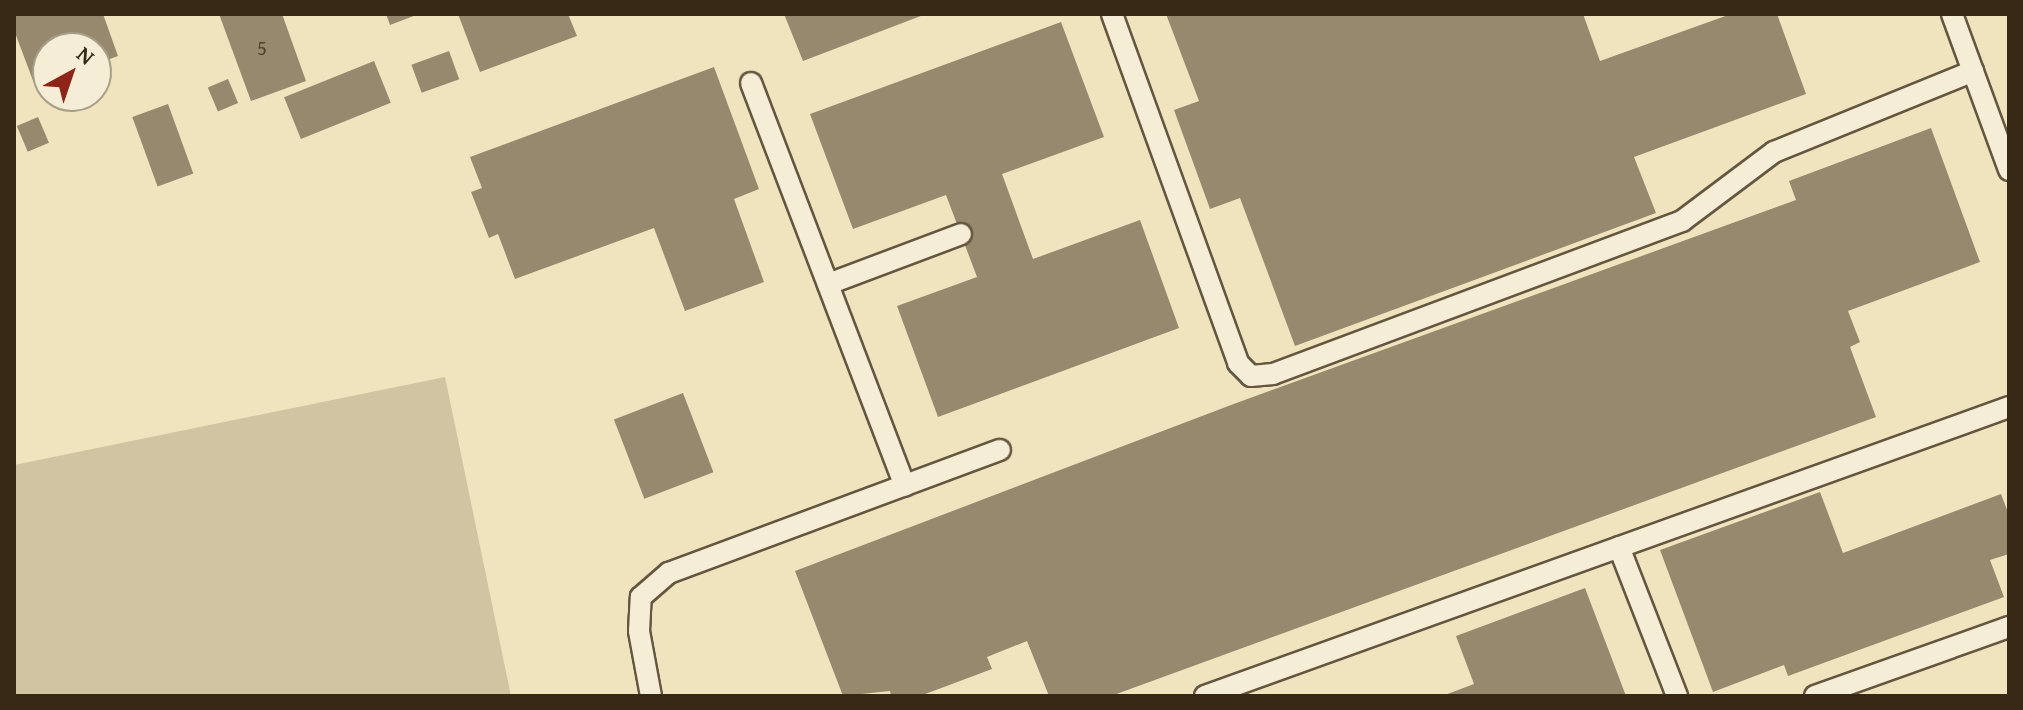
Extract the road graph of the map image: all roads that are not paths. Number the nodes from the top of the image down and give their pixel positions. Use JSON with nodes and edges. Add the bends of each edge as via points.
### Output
{"nodes":[{"id":1,"x":1112,"y":14,"type":"edge"},
{"id":2,"x":1952,"y":14,"type":"edge"},
{"id":3,"x":1973,"y":71,"type":"junction"},
{"id":4,"x":751,"y":83,"type":"dead end"},
{"id":5,"x":2009,"y":170,"type":"edge"},
{"id":6,"x":961,"y":234,"type":"dead end"},
{"id":7,"x":828,"y":284,"type":"junction"},
{"id":8,"x":2009,"y":407,"type":"edge"},
{"id":9,"x":1000,"y":450,"type":"dead end"},
{"id":10,"x":905,"y":486,"type":"junction"},
{"id":11,"x":1619,"y":547,"type":"junction"},
{"id":12,"x":2009,"y":627,"type":"edge"},
{"id":13,"x":651,"y":696,"type":"edge"},
{"id":14,"x":1205,"y":696,"type":"edge"},
{"id":15,"x":1677,"y":696,"type":"edge"},
{"id":16,"x":1815,"y":696,"type":"edge"}],
"edges":[{"from":1,"to":3,"type":"lane","via":[[1238,363],[1251,376],[1273,374],[1682,221],[1774,152]]},
{"from":2,"to":3,"type":"lane"},
{"from":3,"to":5,"type":"lane"},
{"from":4,"to":7,"type":"lane"},
{"from":6,"to":7,"type":"lane"},
{"from":7,"to":10,"type":"lane"},
{"from":8,"to":11,"type":"lane"},
{"from":9,"to":10,"type":"lane"},
{"from":10,"to":13,"type":"lane","via":[[669,573],[641,597],[639,631]]},
{"from":11,"to":14,"type":"lane"},
{"from":11,"to":15,"type":"lane"},
{"from":12,"to":16,"type":"lane"}]}
